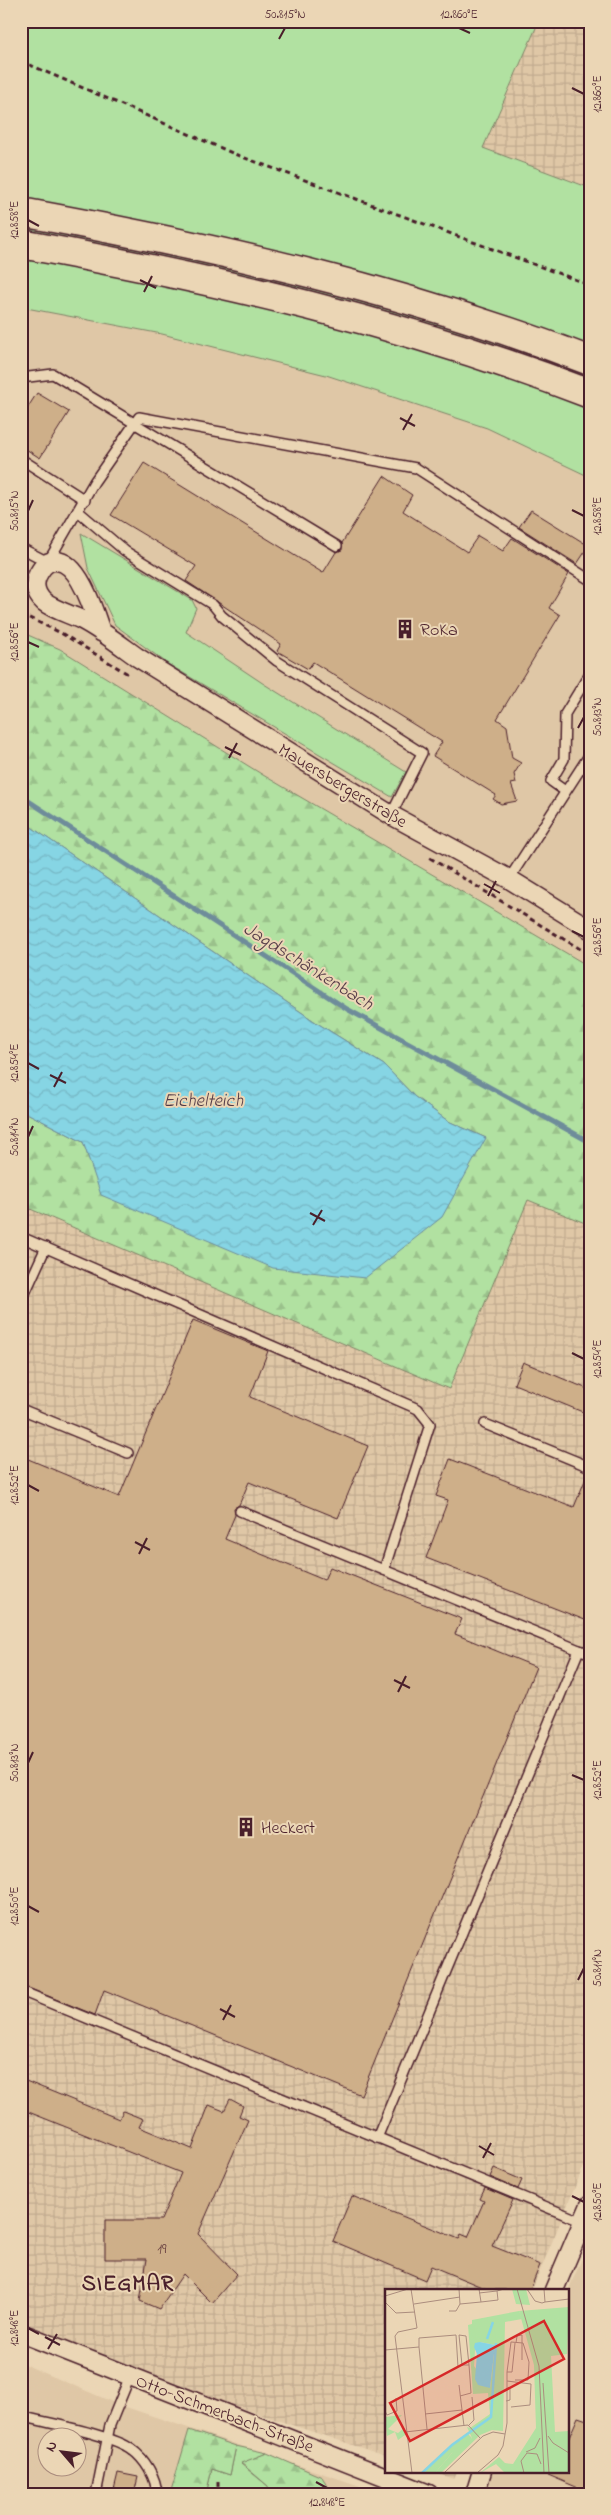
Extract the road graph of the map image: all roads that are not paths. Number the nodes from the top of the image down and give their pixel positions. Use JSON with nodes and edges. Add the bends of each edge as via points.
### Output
{"nodes":[{"id":1,"x":21,"y":212,"type":"edge"},
{"id":2,"x":21,"y":244,"type":"edge"},
{"id":3,"x":590,"y":360,"type":"edge"},
{"id":4,"x":529,"y":370,"type":"junction"},
{"id":5,"x":21,"y":378,"type":"edge"},
{"id":6,"x":590,"y":394,"type":"edge"},
{"id":7,"x":590,"y":412,"type":"edge"},
{"id":8,"x":134,"y":424,"type":"junction"},
{"id":9,"x":21,"y":459,"type":"edge"},
{"id":10,"x":85,"y":500,"type":"junction"},
{"id":11,"x":78,"y":511,"type":"junction"},
{"id":12,"x":337,"y":546,"type":"dead end"},
{"id":13,"x":21,"y":548,"type":"edge"},
{"id":14,"x":48,"y":562,"type":"junction"},
{"id":15,"x":590,"y":580,"type":"edge"},
{"id":16,"x":101,"y":632,"type":"junction"},
{"id":17,"x":590,"y":673,"type":"edge"},
{"id":18,"x":590,"y":754,"type":"edge"},
{"id":19,"x":565,"y":791,"type":"junction"},
{"id":20,"x":390,"y":815,"type":"junction"},
{"id":21,"x":508,"y":878,"type":"junction"},
{"id":22,"x":590,"y":929,"type":"edge"},
{"id":23,"x":21,"y":1236,"type":"edge"},
{"id":24,"x":46,"y":1246,"type":"junction"},
{"id":25,"x":21,"y":1302,"type":"edge"},
{"id":26,"x":21,"y":1352,"type":"edge"},
{"id":27,"x":21,"y":1356,"type":"edge"},
{"id":28,"x":21,"y":1409,"type":"edge"},
{"id":29,"x":485,"y":1424,"type":"dead end"},
{"id":30,"x":128,"y":1452,"type":"dead end"},
{"id":31,"x":590,"y":1467,"type":"edge"},
{"id":32,"x":240,"y":1511,"type":"dead end"},
{"id":33,"x":384,"y":1570,"type":"junction"},
{"id":34,"x":579,"y":1650,"type":"junction"},
{"id":35,"x":590,"y":1653,"type":"edge"},
{"id":36,"x":21,"y":1991,"type":"edge"},
{"id":37,"x":378,"y":2138,"type":"junction"},
{"id":38,"x":590,"y":2205,"type":"edge"},
{"id":39,"x":583,"y":2222,"type":"junction"},
{"id":40,"x":554,"y":2289,"type":"edge"},
{"id":41,"x":21,"y":2333,"type":"edge"},
{"id":42,"x":130,"y":2376,"type":"junction"},
{"id":43,"x":21,"y":2416,"type":"edge"},
{"id":44,"x":107,"y":2439,"type":"junction"},
{"id":45,"x":482,"y":2472,"type":"edge"},
{"id":46,"x":96,"y":2494,"type":"edge"},
{"id":47,"x":157,"y":2494,"type":"edge"},
{"id":48,"x":429,"y":2494,"type":"edge"},
{"id":49,"x":475,"y":2494,"type":"edge"}],
"edges":[{"from":1,"to":3,"type":"highway","via":[[292,268],[475,320]]},
{"from":2,"to":4,"type":"highway","via":[[290,299],[411,332]]},
{"from":4,"to":6,"type":"highway"},
{"from":4,"to":7,"type":"highway","via":[[566,400]]},
{"from":5,"to":8,"type":"lane","via":[[53,374]]},
{"from":8,"to":10,"type":"lane"},
{"from":8,"to":12,"type":"lane"},
{"from":8,"to":15,"type":"lane","via":[[139,416],[416,468]]},
{"from":9,"to":10,"type":"lane"},
{"from":10,"to":11,"type":"lane"},
{"from":11,"to":14,"type":"lane"},
{"from":11,"to":20,"type":"lane","via":[[125,551],[213,605],[277,661],[422,753]]},
{"from":13,"to":14,"type":"lane"},
{"from":14,"to":16,"type":"street","via":[[56,560],[62,563],[81,583]]},
{"from":14,"to":16,"type":"street","name":"Mauersbergerstraße","via":[[35,578],[35,588],[44,602]]},
{"from":16,"to":20,"type":"street","name":"Mauersbergerstraße"},
{"from":17,"to":19,"type":"lane","via":[[564,714],[564,759],[551,781]]},
{"from":18,"to":19,"type":"lane"},
{"from":19,"to":21,"type":"lane"},
{"from":20,"to":21,"type":"street","name":"Mauersbergerstraße"},
{"from":21,"to":22,"type":"street","name":"Mauersbergerstraße"},
{"from":23,"to":24,"type":"lane"},
{"from":24,"to":25,"type":"lane"},
{"from":24,"to":33,"type":"lane","via":[[418,1409],[430,1424]]},
{"from":26,"to":27,"type":"lane"},
{"from":28,"to":30,"type":"lane"},
{"from":29,"to":31,"type":"lane"},
{"from":32,"to":33,"type":"lane"},
{"from":33,"to":34,"type":"lane"},
{"from":34,"to":35,"type":"lane"},
{"from":34,"to":37,"type":"lane"},
{"from":36,"to":37,"type":"lane"},
{"from":37,"to":39,"type":"lane"},
{"from":38,"to":39,"type":"street"},
{"from":39,"to":40,"type":"street"},
{"from":41,"to":42,"type":"street","name":"Otto-Schmerbach-Straße"},
{"from":42,"to":44,"type":"lane"},
{"from":42,"to":48,"type":"street","name":"Otto-Schmerbach-Straße"},
{"from":43,"to":44,"type":"lane"},
{"from":44,"to":46,"type":"lane"},
{"from":44,"to":47,"type":"lane","via":[[131,2448],[151,2470]]},
{"from":45,"to":49,"type":"street"}]}
